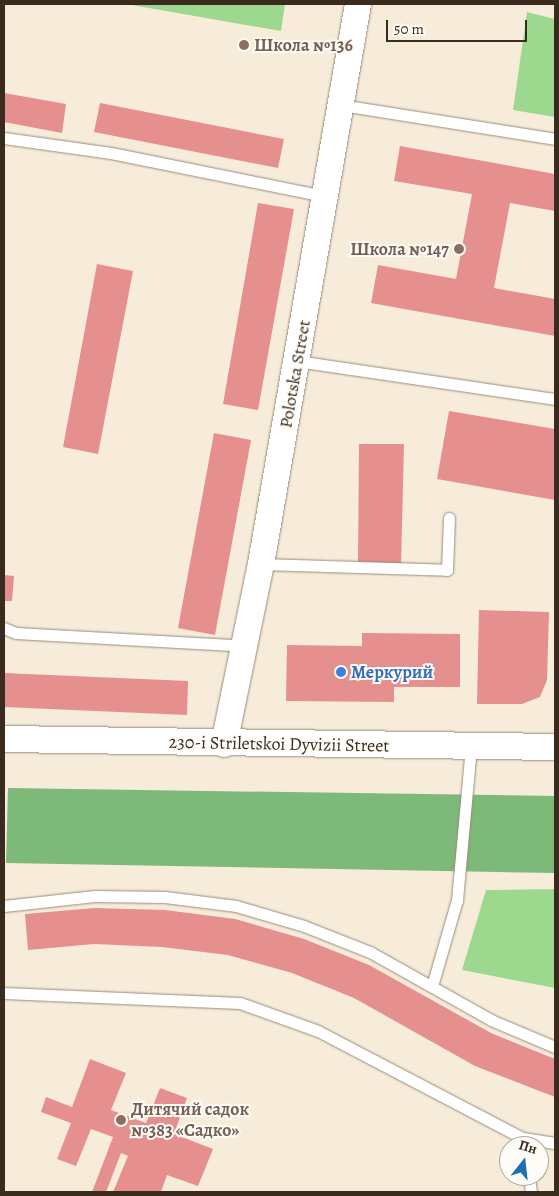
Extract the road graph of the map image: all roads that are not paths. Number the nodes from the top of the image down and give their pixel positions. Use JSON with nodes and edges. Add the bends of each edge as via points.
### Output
{"nodes":[{"id":1,"x":358,"y":4,"type":"edge"},
{"id":2,"x":341,"y":105,"type":"junction"},
{"id":3,"x":4,"y":138,"type":"edge"},
{"id":4,"x":555,"y":140,"type":"edge"},
{"id":5,"x":325,"y":196,"type":"junction"},
{"id":6,"x":297,"y":361,"type":"junction"},
{"id":7,"x":555,"y":399,"type":"edge"},
{"id":8,"x":449,"y":518,"type":"dead end"},
{"id":9,"x":261,"y":564,"type":"junction"},
{"id":10,"x":4,"y":628,"type":"edge"},
{"id":11,"x":246,"y":646,"type":"junction"},
{"id":12,"x":4,"y":739,"type":"edge"},
{"id":13,"x":224,"y":744,"type":"junction"},
{"id":14,"x":471,"y":747,"type":"junction"},
{"id":15,"x":555,"y":747,"type":"edge"},
{"id":16,"x":4,"y":906,"type":"edge"},
{"id":17,"x":432,"y":986,"type":"junction"},
{"id":18,"x":4,"y":993,"type":"edge"},
{"id":19,"x":555,"y":1047,"type":"edge"},
{"id":20,"x":513,"y":1136,"type":"edge"}],
"edges":[{"from":1,"to":2,"type":"street","name":"Polotska Street"},
{"from":2,"to":4,"type":"lane"},
{"from":2,"to":5,"type":"street","name":"Polotska Street"},
{"from":3,"to":5,"type":"lane","via":[[111,153]]},
{"from":5,"to":6,"type":"street","name":"Polotska Street"},
{"from":6,"to":7,"type":"lane"},
{"from":6,"to":9,"type":"street","name":"Polotska Street"},
{"from":8,"to":9,"type":"lane","via":[[447,570]]},
{"from":9,"to":11,"type":"street","name":"Polotska Street"},
{"from":10,"to":11,"type":"lane","via":[[16,633]]},
{"from":11,"to":13,"type":"street","name":"Polotska Street"},
{"from":12,"to":13,"type":"street","name":"230-i Striletskoi Dyvizii Street"},
{"from":13,"to":14,"type":"street","name":"230-i Striletskoi Dyvizii Street"},
{"from":14,"to":15,"type":"street","name":"230-i Striletskoi Dyvizii Street"},
{"from":14,"to":17,"type":"lane","via":[[457,900]]},
{"from":16,"to":17,"type":"lane","via":[[94,896],[166,897],[236,906],[304,926],[370,952]]},
{"from":17,"to":19,"type":"lane","via":[[491,1020]]},
{"from":18,"to":20,"type":"lane","via":[[240,1003],[318,1031]]}]}
